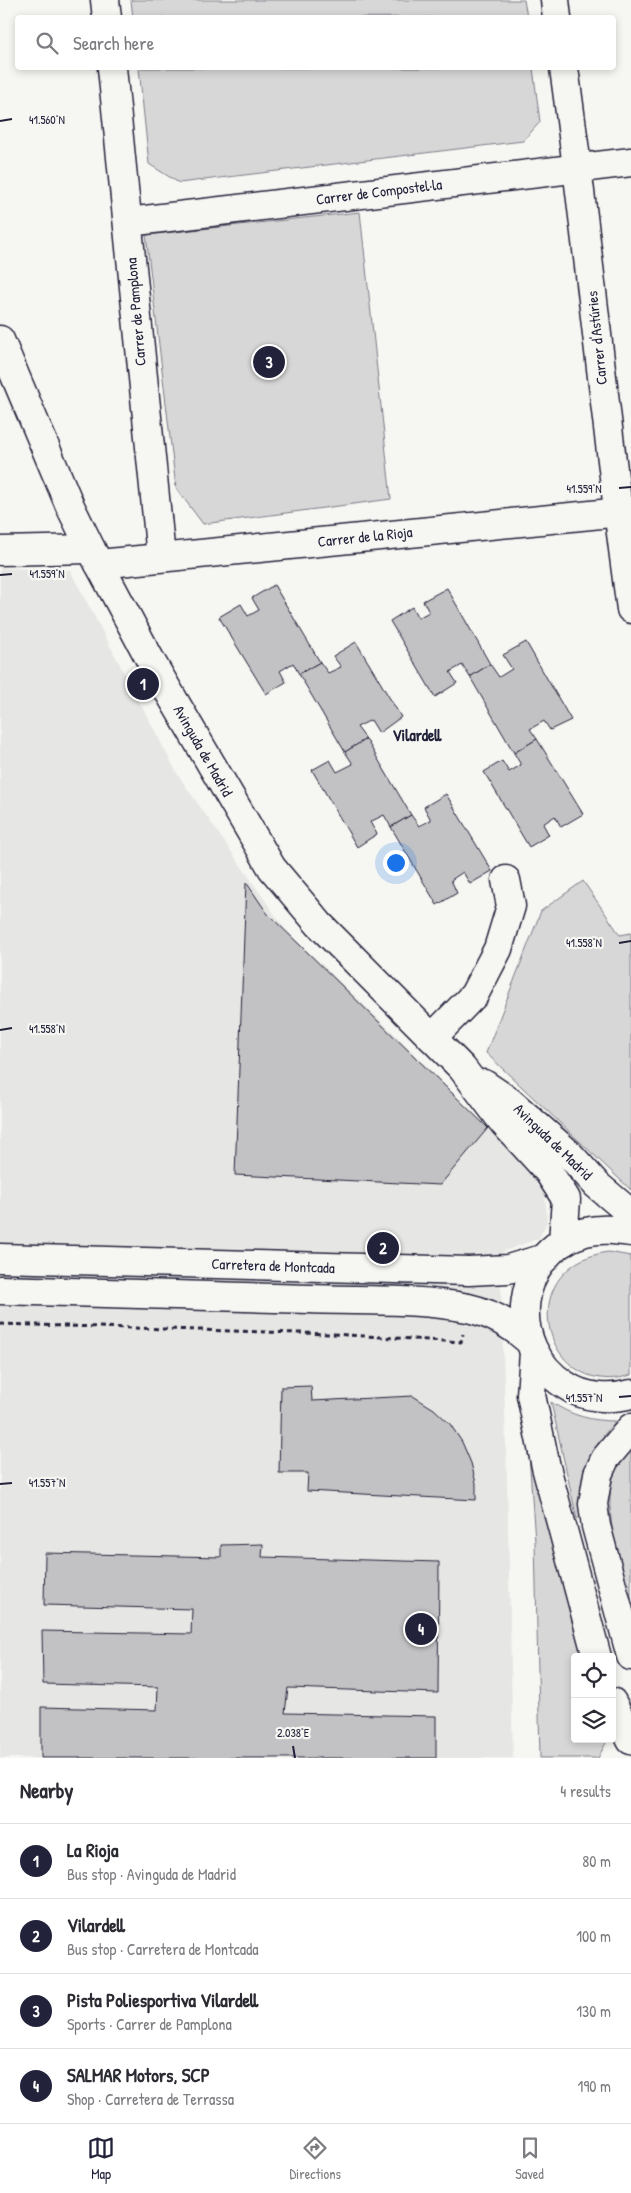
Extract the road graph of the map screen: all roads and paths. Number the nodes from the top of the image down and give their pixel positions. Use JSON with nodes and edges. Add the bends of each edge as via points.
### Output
{"nodes":[{"id":1,"x":106,"y":0,"type":"edge"},
{"id":2,"x":555,"y":0,"type":"edge"},
{"id":3,"x":106,"y":15,"type":"edge"},
{"id":4,"x":557,"y":15,"type":"edge"},
{"id":5,"x":112,"y":70,"type":"edge"},
{"id":6,"x":564,"y":70,"type":"edge"},
{"id":7,"x":631,"y":162,"type":"edge"},
{"id":8,"x":578,"y":168,"type":"junction"},
{"id":9,"x":128,"y":222,"type":"junction"},
{"id":10,"x":0,"y":340,"type":"edge"},
{"id":11,"x":624,"y":511,"type":"edge"},
{"id":12,"x":0,"y":551,"type":"edge"},
{"id":13,"x":95,"y":557,"type":"junction"},
{"id":14,"x":161,"y":557,"type":"junction"},
{"id":15,"x":631,"y":609,"type":"edge"},
{"id":16,"x":506,"y":880,"type":"dead end"},
{"id":17,"x":432,"y":1038,"type":"junction"},
{"id":18,"x":462,"y":1068,"type":"junction"},
{"id":19,"x":631,"y":1228,"type":"edge"},
{"id":20,"x":631,"y":1232,"type":"edge"},
{"id":21,"x":554,"y":1250,"type":"junction"},
{"id":22,"x":0,"y":1258,"type":"edge"},
{"id":23,"x":0,"y":1290,"type":"edge"},
{"id":24,"x":0,"y":1324,"type":"edge"},
{"id":25,"x":465,"y":1328,"type":"dead end"},
{"id":26,"x":531,"y":1345,"type":"junction"},
{"id":27,"x":631,"y":1394,"type":"edge"},
{"id":28,"x":631,"y":1428,"type":"edge"},
{"id":29,"x":630,"y":1651,"type":"edge"},
{"id":30,"x":597,"y":1653,"type":"edge"},
{"id":31,"x":616,"y":1710,"type":"edge"},
{"id":32,"x":631,"y":1741,"type":"edge"},
{"id":33,"x":621,"y":1758,"type":"edge"}],
"edges":[{"from":1,"to":3,"type":"street"},
{"from":2,"to":4,"type":"street"},
{"from":5,"to":9,"type":"street","name":"Carrer de Pamplona"},
{"from":6,"to":8,"type":"street","name":"Carrer d'Astúries"},
{"from":7,"to":8,"type":"street","name":"Carrer de Compostel·la"},
{"from":8,"to":9,"type":"street","name":"Carrer de Compostel·la"},
{"from":8,"to":11,"type":"street","name":"Carrer d'Astúries"},
{"from":9,"to":14,"type":"street","name":"Carrer de Pamplona"},
{"from":10,"to":13,"type":"street","name":"Avinguda de Madrid"},
{"from":11,"to":14,"type":"street","name":"Carrer de la Rioja"},
{"from":11,"to":15,"type":"street","name":"Carrer d'Astúries"},
{"from":12,"to":13,"type":"street","name":"Carrer de la Rioja"},
{"from":13,"to":14,"type":"street","name":"Carrer de la Rioja"},
{"from":13,"to":17,"type":"street","name":"Avinguda de Madrid","via":[[152,663],[272,868],[319,924]]},
{"from":16,"to":17,"type":"street","via":[[511,906],[498,949],[474,995]]},
{"from":17,"to":18,"type":"street","name":"Avinguda de Madrid"},
{"from":18,"to":19,"type":"street","name":"Avinguda de Madrid","via":[[509,1101],[568,1153],[597,1185],[623,1207]]},
{"from":18,"to":21,"type":"street","name":"Avinguda de Madrid","via":[[503,1122],[548,1171],[566,1200]]},
{"from":20,"to":21,"type":"street","name":"Carretera de Montcada","via":[[609,1229],[585,1232]]},
{"from":21,"to":22,"type":"street","name":"Carretera de Montcada","via":[[508,1269],[470,1271]]},
{"from":21,"to":26,"type":"street","via":[[532,1276],[526,1296],[524,1318]]},
{"from":23,"to":26,"type":"street","via":[[432,1304],[468,1308],[492,1315],[513,1326]]},
{"from":24,"to":25,"type":"path","via":[[332,1334],[461,1342]]},
{"from":26,"to":27,"type":"street","via":[[553,1378],[573,1390],[596,1397]]},
{"from":26,"to":30,"type":"street","via":[[531,1395],[546,1467]]},
{"from":28,"to":29,"type":"street","via":[[605,1459],[598,1474],[593,1504]]},
{"from":31,"to":32,"type":"street"},
{"from":32,"to":33,"type":"street"}]}
